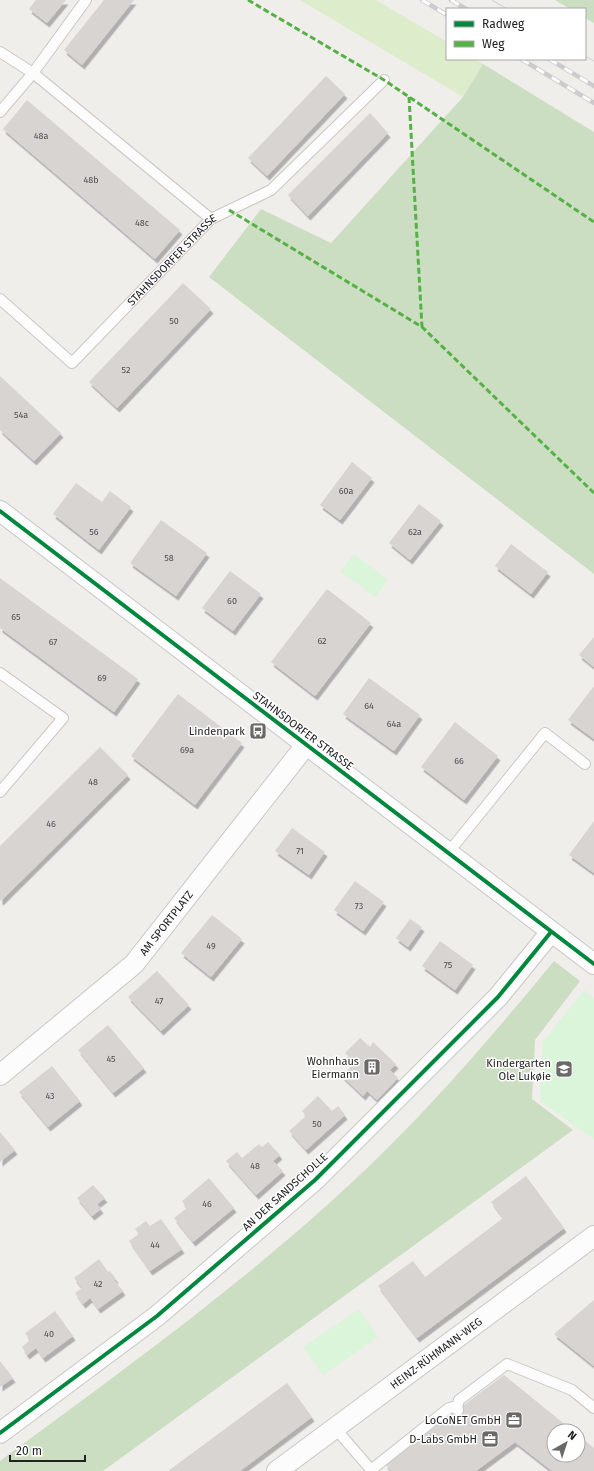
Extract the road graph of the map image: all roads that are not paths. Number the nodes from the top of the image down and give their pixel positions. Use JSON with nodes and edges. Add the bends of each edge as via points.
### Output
{"nodes":[{"id":1,"x":86,"y":0,"type":"edge"},
{"id":2,"x":0,"y":52,"type":"edge"},
{"id":3,"x":33,"y":73,"type":"junction"},
{"id":4,"x":384,"y":80,"type":"dead end"},
{"id":5,"x":0,"y":112,"type":"edge"},
{"id":6,"x":211,"y":219,"type":"junction"},
{"id":7,"x":0,"y":299,"type":"edge"},
{"id":8,"x":0,"y":511,"type":"edge"},
{"id":9,"x":0,"y":673,"type":"edge"},
{"id":10,"x":306,"y":745,"type":"junction"},
{"id":11,"x":585,"y":764,"type":"dead end"},
{"id":12,"x":0,"y":792,"type":"edge"},
{"id":13,"x":448,"y":853,"type":"junction"},
{"id":14,"x":552,"y":932,"type":"junction"},
{"id":15,"x":594,"y":964,"type":"edge"},
{"id":16,"x":0,"y":1075,"type":"edge"},
{"id":17,"x":594,"y":1236,"type":"edge"},
{"id":18,"x":594,"y":1408,"type":"edge"},
{"id":19,"x":335,"y":1428,"type":"junction"},
{"id":20,"x":0,"y":1433,"type":"edge"},
{"id":21,"x":371,"y":1470,"type":"edge"},
{"id":22,"x":277,"y":1471,"type":"edge"}],
"edges":[{"from":1,"to":3,"type":"lane"},
{"from":2,"to":3,"type":"lane","name":"STAHNSDORFER STRASSE"},
{"from":3,"to":5,"type":"lane"},
{"from":3,"to":6,"type":"lane","name":"STAHNSDORFER STRASSE"},
{"from":4,"to":6,"type":"lane","via":[[271,190]]},
{"from":6,"to":7,"type":"lane","name":"STAHNSDORFER STRASSE","via":[[72,362]]},
{"from":8,"to":10,"type":"street","name":"STAHNSDORFER STRASSE"},
{"from":9,"to":12,"type":"lane","via":[[63,718]]},
{"from":10,"to":13,"type":"street","name":"STAHNSDORFER STRASSE"},
{"from":10,"to":16,"type":"street","name":"AM SPORTPLATZ","via":[[134,964]]},
{"from":11,"to":13,"type":"lane","via":[[545,733]]},
{"from":13,"to":14,"type":"street","name":"STAHNSDORFER STRASSE"},
{"from":14,"to":15,"type":"street","name":"STAHNSDORFER STRASSE"},
{"from":14,"to":20,"type":"street","name":"AN DER SANDSCHOLLE","via":[[498,997],[315,1180],[157,1316]]},
{"from":17,"to":19,"type":"street","name":"HEINZ-RÜHMANN-WEG"},
{"from":18,"to":21,"type":"lane","via":[[572,1390],[507,1364],[459,1400],[458,1410],[449,1408]]},
{"from":19,"to":21,"type":"lane"},
{"from":19,"to":22,"type":"street","name":"HEINZ-RÜHMANN-WEG"}]}
